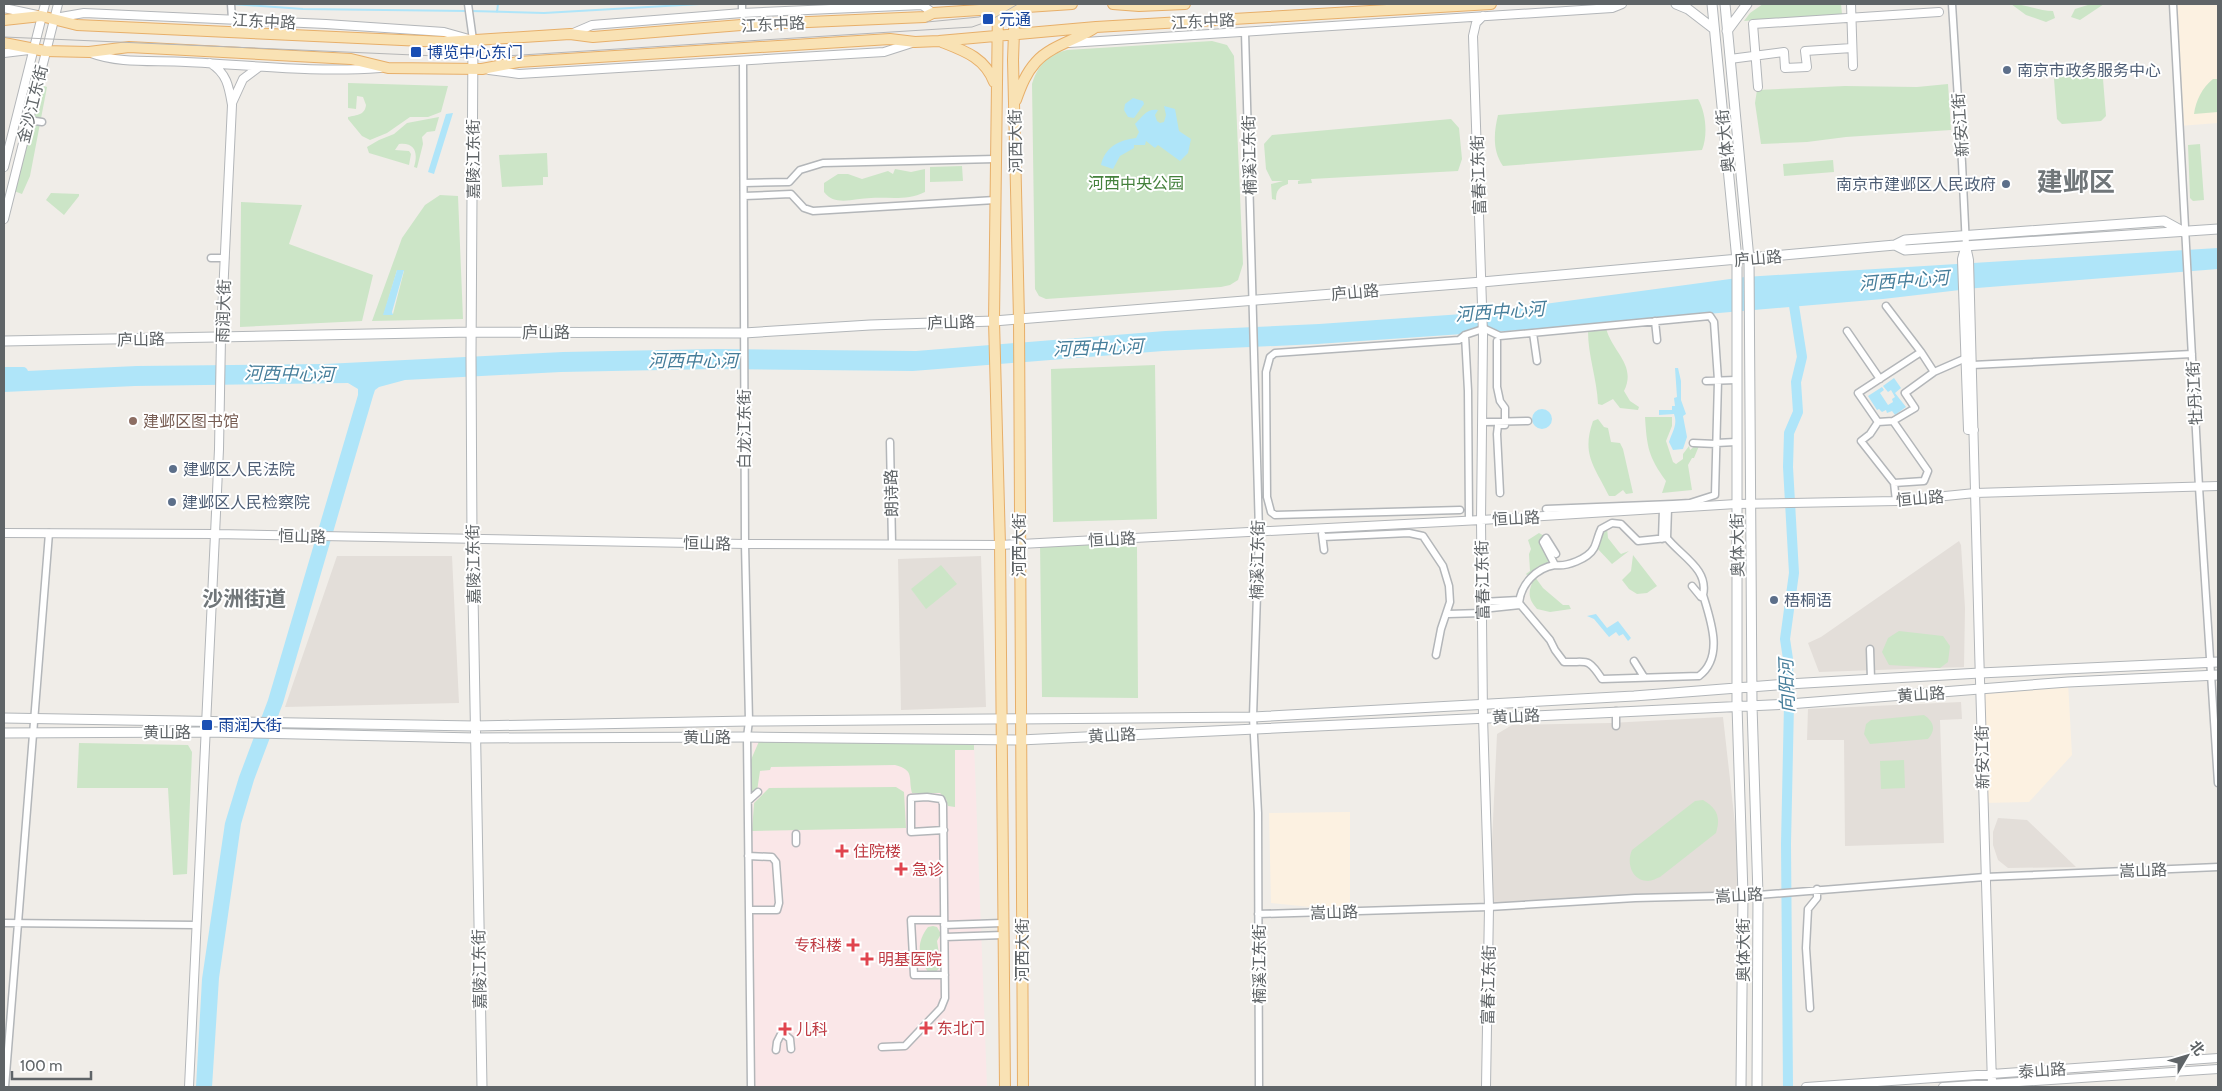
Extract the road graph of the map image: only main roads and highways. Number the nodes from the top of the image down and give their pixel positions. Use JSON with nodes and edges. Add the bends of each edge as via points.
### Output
{"nodes":[{"id":1,"x":953,"y":4,"type":"edge"},
{"id":2,"x":1072,"y":4,"type":"edge"},
{"id":3,"x":1113,"y":4,"type":"edge"},
{"id":4,"x":1185,"y":4,"type":"edge"},
{"id":5,"x":1491,"y":4,"type":"edge"},
{"id":6,"x":1676,"y":4,"type":"edge"},
{"id":7,"x":1712,"y":4,"type":"edge"},
{"id":8,"x":1725,"y":4,"type":"edge"},
{"id":9,"x":1747,"y":4,"type":"edge"},
{"id":10,"x":1015,"y":5,"type":"edge"},
{"id":11,"x":998,"y":6,"type":"edge"},
{"id":12,"x":935,"y":13,"type":"junction"},
{"id":13,"x":4,"y":20,"type":"edge"},
{"id":14,"x":1096,"y":27,"type":"junction"},
{"id":15,"x":1714,"y":29,"type":"junction"},
{"id":16,"x":1727,"y":31,"type":"junction"},
{"id":17,"x":1014,"y":34,"type":"junction"},
{"id":18,"x":997,"y":36,"type":"junction"},
{"id":19,"x":473,"y":40,"type":"junction"},
{"id":20,"x":939,"y":41,"type":"junction"},
{"id":21,"x":4,"y":42,"type":"edge"},
{"id":22,"x":477,"y":69,"type":"junction"},
{"id":23,"x":996,"y":87,"type":"junction"},
{"id":24,"x":1014,"y":105,"type":"junction"},
{"id":25,"x":2218,"y":229,"type":"edge"},
{"id":26,"x":1749,"y":259,"type":"junction"},
{"id":27,"x":1737,"y":260,"type":"junction"},
{"id":28,"x":1019,"y":319,"type":"junction"},
{"id":29,"x":994,"y":321,"type":"junction"},
{"id":30,"x":471,"y":332,"type":"junction"},
{"id":31,"x":4,"y":341,"type":"edge"},
{"id":32,"x":2214,"y":662,"type":"edge"},
{"id":33,"x":2214,"y":675,"type":"edge"},
{"id":34,"x":1753,"y":687,"type":"junction"},
{"id":35,"x":1738,"y":689,"type":"junction"},
{"id":36,"x":1737,"y":706,"type":"junction"},
{"id":37,"x":1752,"y":706,"type":"junction"},
{"id":38,"x":4,"y":718,"type":"edge"},
{"id":39,"x":1002,"y":720,"type":"junction"},
{"id":40,"x":1020,"y":720,"type":"junction"},
{"id":41,"x":475,"y":726,"type":"junction"},
{"id":42,"x":4,"y":733,"type":"edge"},
{"id":43,"x":475,"y":738,"type":"junction"},
{"id":44,"x":1002,"y":740,"type":"junction"},
{"id":45,"x":1020,"y":740,"type":"junction"},
{"id":46,"x":482,"y":1087,"type":"edge"},
{"id":47,"x":1005,"y":1087,"type":"edge"},
{"id":48,"x":1023,"y":1087,"type":"edge"},
{"id":49,"x":1742,"y":1087,"type":"edge"},
{"id":50,"x":1757,"y":1087,"type":"edge"}],
"edges":[{"from":1,"to":12,"type":"main road"},
{"from":2,"to":10,"type":"main road","name":"江东中路"},
{"from":3,"to":4,"type":"main road","name":"江东中路"},
{"from":5,"to":14,"type":"main road","name":"江东中路"},
{"from":6,"to":15,"type":"main road"},
{"from":7,"to":15,"type":"main road","name":"奥体大街"},
{"from":8,"to":16,"type":"main road","name":"奥体大街"},
{"from":9,"to":16,"type":"main road"},
{"from":10,"to":11,"type":"main road","name":"江东中路"},
{"from":10,"to":17,"type":"main road","name":"河西大街"},
{"from":11,"to":12,"type":"main road","name":"江东中路"},
{"from":11,"to":18,"type":"main road","name":"河西大街"},
{"from":12,"to":19,"type":"main road","name":"江东中路","via":[[925,17],[741,25],[593,37],[570,34]]},
{"from":13,"to":19,"type":"main road","name":"江东中路","via":[[41,16],[77,24],[277,36],[445,42]]},
{"from":14,"to":17,"type":"main road","name":"江东中路"},
{"from":14,"to":24,"type":"main road","via":[[1035,62],[1025,76]]},
{"from":15,"to":27,"type":"main road","name":"奥体大街"},
{"from":16,"to":26,"type":"main road","name":"奥体大街"},
{"from":17,"to":18,"type":"main road","name":"江东中路"},
{"from":17,"to":24,"type":"main road","name":"河西大街"},
{"from":18,"to":20,"type":"main road","name":"江东中路"},
{"from":18,"to":23,"type":"main road","name":"河西大街"},
{"from":19,"to":22,"type":"main road","name":"嘉陵江东街"},
{"from":20,"to":22,"type":"main road","name":"江东中路","via":[[890,39],[518,62]]},
{"from":20,"to":23,"type":"main road","via":[[984,63]]},
{"from":21,"to":22,"type":"main road","name":"江东中路","via":[[45,51],[89,52],[129,47],[351,59],[388,68]]},
{"from":22,"to":30,"type":"main road","name":"嘉陵江东街"},
{"from":23,"to":29,"type":"main road","name":"河西大街"},
{"from":24,"to":28,"type":"main road","name":"河西大街"},
{"from":25,"to":26,"type":"main road","name":"庐山路","via":[[1965,241],[1905,250],[1895,246]]},
{"from":26,"to":27,"type":"main road","name":"庐山路"},
{"from":26,"to":34,"type":"main road","name":"奥体大街"},
{"from":27,"to":28,"type":"main road","name":"庐山路"},
{"from":27,"to":35,"type":"main road","name":"奥体大街"},
{"from":28,"to":29,"type":"main road","name":"庐山路"},
{"from":28,"to":40,"type":"main road","name":"河西大街"},
{"from":29,"to":30,"type":"main road","name":"庐山路","via":[[744,333]]},
{"from":29,"to":39,"type":"main road","name":"河西大街"},
{"from":30,"to":31,"type":"main road","name":"庐山路"},
{"from":30,"to":41,"type":"main road","name":"嘉陵江东街"},
{"from":32,"to":34,"type":"main road","name":"黄山路"},
{"from":33,"to":37,"type":"main road","name":"黄山路","via":[[2068,682]]},
{"from":34,"to":35,"type":"main road","name":"黄山路"},
{"from":34,"to":37,"type":"main road","name":"奥体大街"},
{"from":35,"to":36,"type":"main road","name":"奥体大街"},
{"from":35,"to":40,"type":"main road","name":"黄山路","via":[[1253,716]]},
{"from":36,"to":37,"type":"main road","name":"黄山路"},
{"from":36,"to":45,"type":"main road","name":"黄山路"},
{"from":36,"to":49,"type":"main road","name":"奥体大街","via":[[1743,895]]},
{"from":37,"to":50,"type":"main road","name":"奥体大街","via":[[1758,894]]},
{"from":38,"to":41,"type":"main road","name":"黄山路"},
{"from":39,"to":40,"type":"main road","name":"黄山路"},
{"from":39,"to":41,"type":"main road","name":"黄山路"},
{"from":39,"to":44,"type":"main road","name":"河西大街"},
{"from":40,"to":45,"type":"main road","name":"河西大街"},
{"from":41,"to":43,"type":"main road","name":"嘉陵江东街"},
{"from":42,"to":43,"type":"main road","name":"黄山路","via":[[206,732]]},
{"from":43,"to":44,"type":"main road","name":"黄山路"},
{"from":43,"to":46,"type":"main road","name":"嘉陵江东街"},
{"from":44,"to":45,"type":"main road","name":"黄山路"},
{"from":44,"to":47,"type":"main road","name":"河西大街"},
{"from":45,"to":48,"type":"main road","name":"河西大街"}]}
